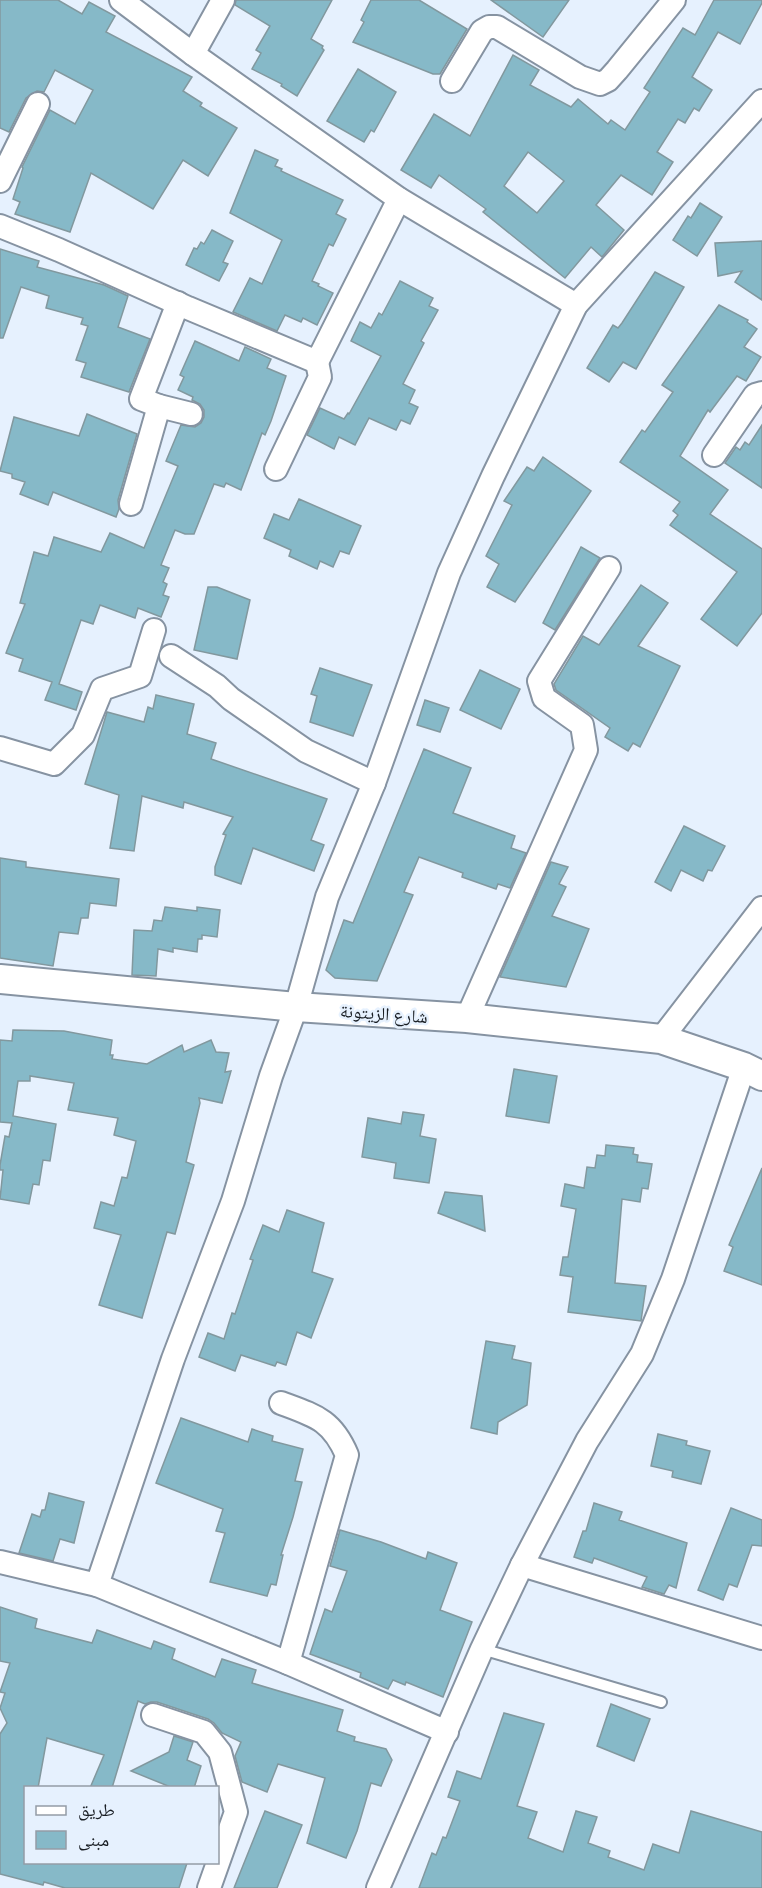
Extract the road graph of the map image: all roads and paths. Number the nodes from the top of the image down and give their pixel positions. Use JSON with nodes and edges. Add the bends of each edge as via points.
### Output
{"nodes":[{"id":1,"x":121,"y":0,"type":"edge"},
{"id":2,"x":223,"y":0,"type":"edge"},
{"id":3,"x":674,"y":0,"type":"edge"},
{"id":4,"x":193,"y":54,"type":"junction"},
{"id":5,"x":452,"y":81,"type":"dead end"},
{"id":6,"x":762,"y":101,"type":"edge"},
{"id":7,"x":38,"y":104,"type":"dead end"},
{"id":8,"x":0,"y":181,"type":"edge"},
{"id":9,"x":399,"y":199,"type":"junction"},
{"id":10,"x":0,"y":226,"type":"edge"},
{"id":11,"x":178,"y":303,"type":"junction"},
{"id":12,"x":576,"y":306,"type":"junction"},
{"id":13,"x":317,"y":362,"type":"junction"},
{"id":14,"x":762,"y":393,"type":"edge"},
{"id":15,"x":159,"y":406,"type":"junction"},
{"id":16,"x":191,"y":414,"type":"dead end"},
{"id":17,"x":714,"y":455,"type":"dead end"},
{"id":18,"x":276,"y":469,"type":"dead end"},
{"id":19,"x":131,"y":504,"type":"dead end"},
{"id":20,"x":609,"y":568,"type":"dead end"},
{"id":21,"x":154,"y":630,"type":"dead end"},
{"id":22,"x":171,"y":656,"type":"dead end"},
{"id":23,"x":0,"y":748,"type":"edge"},
{"id":24,"x":374,"y":783,"type":"junction"},
{"id":25,"x":762,"y":908,"type":"edge"},
{"id":26,"x":0,"y":979,"type":"edge"},
{"id":27,"x":296,"y":1007,"type":"junction"},
{"id":28,"x":467,"y":1018,"type":"junction"},
{"id":29,"x":661,"y":1039,"type":"junction"},
{"id":30,"x":753,"y":1071,"type":"edge"},
{"id":31,"x":281,"y":1403,"type":"dead end"},
{"id":32,"x":0,"y":1562,"type":"edge"},
{"id":33,"x":522,"y":1565,"type":"junction"},
{"id":34,"x":97,"y":1585,"type":"junction"},
{"id":35,"x":762,"y":1638,"type":"edge"},
{"id":36,"x":483,"y":1649,"type":"junction"},
{"id":37,"x":288,"y":1663,"type":"junction"},
{"id":38,"x":660,"y":1702,"type":"dead end"},
{"id":39,"x":153,"y":1715,"type":"dead end"},
{"id":40,"x":447,"y":1732,"type":"junction"},
{"id":41,"x":219,"y":1860,"type":"edge"},
{"id":42,"x":218,"y":1864,"type":"edge"},
{"id":43,"x":382,"y":1887,"type":"edge"},
{"id":44,"x":209,"y":1888,"type":"edge"}],
"edges":[{"from":1,"to":4,"type":"street"},
{"from":2,"to":4,"type":"street"},
{"from":3,"to":5,"type":"street","via":[[608,80],[600,84],[580,77],[497,27],[482,31]]},
{"from":4,"to":9,"type":"street"},
{"from":6,"to":12,"type":"street"},
{"from":7,"to":8,"type":"street"},
{"from":9,"to":12,"type":"street"},
{"from":9,"to":13,"type":"street"},
{"from":10,"to":11,"type":"street"},
{"from":11,"to":13,"type":"street"},
{"from":11,"to":15,"type":"street","via":[[141,399]]},
{"from":12,"to":24,"type":"street","via":[[449,573]]},
{"from":13,"to":18,"type":"street","via":[[320,377]]},
{"from":14,"to":17,"type":"street","via":[[755,395]]},
{"from":15,"to":16,"type":"street"},
{"from":15,"to":19,"type":"street"},
{"from":20,"to":28,"type":"street","via":[[539,681],[544,698],[582,725],[586,750]]},
{"from":21,"to":23,"type":"street","via":[[140,676],[102,689],[83,735],[54,764]]},
{"from":22,"to":24,"type":"street","via":[[306,751]]},
{"from":24,"to":27,"type":"street","via":[[327,897]]},
{"from":25,"to":29,"type":"street"},
{"from":26,"to":27,"type":"street","name":"شارع الزيتونة"},
{"from":27,"to":28,"type":"street","name":"شارع الزيتونة"},
{"from":27,"to":34,"type":"street","via":[[233,1201],[173,1359]]},
{"from":28,"to":29,"type":"street","name":"شارع الزيتونة"},
{"from":29,"to":30,"type":"street","name":"شارع الزيتونة"},
{"from":30,"to":33,"type":"street","via":[[642,1354],[587,1441]]},
{"from":31,"to":37,"type":"street","via":[[316,1416],[340,1438],[347,1455]]},
{"from":32,"to":34,"type":"street"},
{"from":33,"to":35,"type":"street"},
{"from":33,"to":36,"type":"street"},
{"from":34,"to":37,"type":"street"},
{"from":36,"to":38,"type":"lane"},
{"from":36,"to":40,"type":"street"},
{"from":37,"to":40,"type":"street"},
{"from":39,"to":41,"type":"street","via":[[204,1732],[220,1752],[236,1812]]},
{"from":40,"to":43,"type":"street"},
{"from":42,"to":44,"type":"street"}]}
